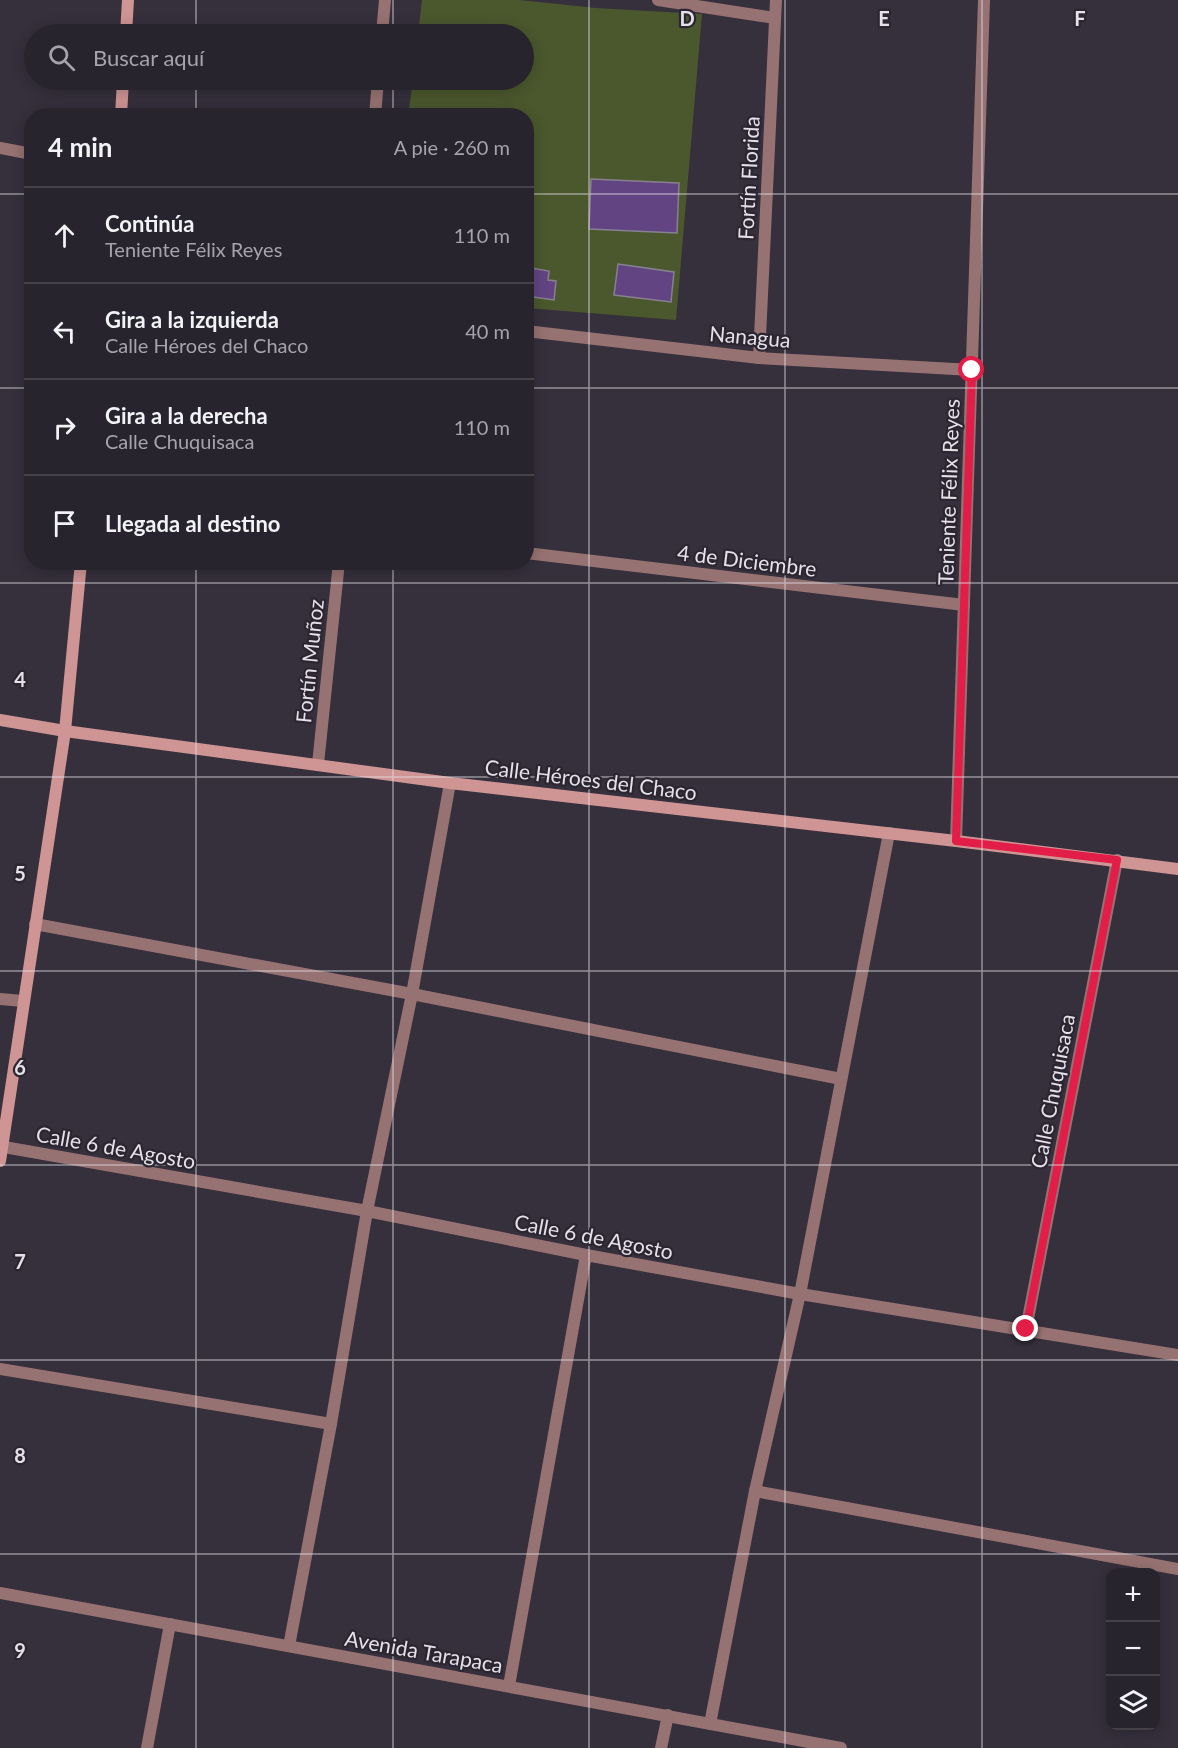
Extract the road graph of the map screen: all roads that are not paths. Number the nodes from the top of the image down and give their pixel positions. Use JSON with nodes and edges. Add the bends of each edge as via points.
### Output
{"nodes":[{"id":1,"x":128,"y":0,"type":"edge"},
{"id":2,"x":385,"y":0,"type":"edge"},
{"id":3,"x":658,"y":0,"type":"edge"},
{"id":4,"x":776,"y":0,"type":"edge"},
{"id":5,"x":984,"y":0,"type":"edge"},
{"id":6,"x":775,"y":18,"type":"junction"},
{"id":7,"x":127,"y":24,"type":"edge"},
{"id":8,"x":383,"y":24,"type":"edge"},
{"id":9,"x":123,"y":90,"type":"edge"},
{"id":10,"x":377,"y":90,"type":"edge"},
{"id":11,"x":122,"y":108,"type":"edge"},
{"id":12,"x":376,"y":108,"type":"edge"},
{"id":13,"x":0,"y":148,"type":"edge"},
{"id":14,"x":24,"y":152,"type":"edge"},
{"id":15,"x":534,"y":333,"type":"edge"},
{"id":16,"x":759,"y":358,"type":"junction"},
{"id":17,"x":972,"y":370,"type":"junction"},
{"id":18,"x":534,"y":554,"type":"edge"},
{"id":19,"x":80,"y":570,"type":"edge"},
{"id":20,"x":338,"y":570,"type":"edge"},
{"id":21,"x":963,"y":604,"type":"junction"},
{"id":22,"x":0,"y":720,"type":"edge"},
{"id":23,"x":65,"y":731,"type":"junction"},
{"id":24,"x":318,"y":764,"type":"junction"},
{"id":25,"x":450,"y":783,"type":"junction"},
{"id":26,"x":889,"y":833,"type":"junction"},
{"id":27,"x":956,"y":841,"type":"junction"},
{"id":28,"x":1117,"y":860,"type":"junction"},
{"id":29,"x":1178,"y":869,"type":"edge"},
{"id":30,"x":35,"y":924,"type":"junction"},
{"id":31,"x":412,"y":994,"type":"junction"},
{"id":32,"x":0,"y":999,"type":"edge"},
{"id":33,"x":22,"y":1001,"type":"junction"},
{"id":34,"x":841,"y":1079,"type":"junction"},
{"id":35,"x":4,"y":1147,"type":"junction"},
{"id":36,"x":0,"y":1161,"type":"edge"},
{"id":37,"x":367,"y":1211,"type":"junction"},
{"id":38,"x":586,"y":1255,"type":"junction"},
{"id":39,"x":800,"y":1294,"type":"junction"},
{"id":40,"x":1026,"y":1329,"type":"junction"},
{"id":41,"x":1178,"y":1355,"type":"edge"},
{"id":42,"x":0,"y":1369,"type":"edge"},
{"id":43,"x":331,"y":1425,"type":"junction"},
{"id":44,"x":755,"y":1491,"type":"junction"},
{"id":45,"x":1178,"y":1569,"type":"edge"},
{"id":46,"x":0,"y":1593,"type":"edge"},
{"id":47,"x":170,"y":1624,"type":"junction"},
{"id":48,"x":289,"y":1646,"type":"junction"},
{"id":49,"x":509,"y":1686,"type":"junction"},
{"id":50,"x":668,"y":1715,"type":"junction"},
{"id":51,"x":710,"y":1724,"type":"junction"},
{"id":52,"x":147,"y":1748,"type":"edge"},
{"id":53,"x":661,"y":1748,"type":"edge"},
{"id":54,"x":841,"y":1748,"type":"edge"}],
"edges":[{"from":1,"to":7,"type":"street"},
{"from":2,"to":8,"type":"street"},
{"from":3,"to":6,"type":"street"},
{"from":4,"to":6,"type":"street","name":"Fortín Florida"},
{"from":5,"to":17,"type":"street","name":"Teniente Félix Reyes"},
{"from":6,"to":16,"type":"street","name":"Fortín Florida"},
{"from":9,"to":11,"type":"street"},
{"from":10,"to":12,"type":"street"},
{"from":13,"to":14,"type":"street"},
{"from":15,"to":16,"type":"street","name":"Nanagua"},
{"from":16,"to":17,"type":"street","name":"Nanagua"},
{"from":17,"to":21,"type":"street","name":"Teniente Félix Reyes"},
{"from":18,"to":21,"type":"street","name":"4 de Diciembre"},
{"from":19,"to":23,"type":"street"},
{"from":20,"to":24,"type":"street","name":"Fortín Muñoz"},
{"from":21,"to":27,"type":"street","name":"Teniente Félix Reyes"},
{"from":22,"to":23,"type":"street","name":"Calle Héroes del Chaco"},
{"from":23,"to":24,"type":"street","name":"Calle Héroes del Chaco"},
{"from":23,"to":30,"type":"street"},
{"from":24,"to":25,"type":"street","name":"Calle Héroes del Chaco"},
{"from":25,"to":26,"type":"street","name":"Calle Héroes del Chaco"},
{"from":25,"to":31,"type":"street"},
{"from":26,"to":27,"type":"street","name":"Calle Héroes del Chaco"},
{"from":26,"to":34,"type":"street"},
{"from":27,"to":28,"type":"street","name":"Calle Héroes del Chaco"},
{"from":28,"to":29,"type":"street","name":"Calle Héroes del Chaco"},
{"from":28,"to":40,"type":"street","name":"Calle Chuquisaca"},
{"from":30,"to":31,"type":"street"},
{"from":30,"to":33,"type":"street"},
{"from":31,"to":34,"type":"street"},
{"from":31,"to":37,"type":"street"},
{"from":32,"to":33,"type":"street"},
{"from":33,"to":35,"type":"street"},
{"from":34,"to":39,"type":"street"},
{"from":35,"to":36,"type":"street"},
{"from":35,"to":37,"type":"street","name":"Calle 6 de Agosto"},
{"from":37,"to":38,"type":"street","name":"Calle 6 de Agosto"},
{"from":37,"to":43,"type":"street"},
{"from":38,"to":39,"type":"street","name":"Calle 6 de Agosto"},
{"from":38,"to":49,"type":"street"},
{"from":39,"to":40,"type":"street","name":"Calle 6 de Agosto"},
{"from":39,"to":44,"type":"street"},
{"from":40,"to":41,"type":"street","name":"Calle 6 de Agosto"},
{"from":42,"to":43,"type":"street"},
{"from":43,"to":48,"type":"street"},
{"from":44,"to":45,"type":"street"},
{"from":44,"to":51,"type":"street"},
{"from":46,"to":47,"type":"street","name":"Avenida Tarapaca"},
{"from":47,"to":48,"type":"street","name":"Avenida Tarapaca"},
{"from":47,"to":52,"type":"street"},
{"from":48,"to":49,"type":"street","name":"Avenida Tarapaca"},
{"from":49,"to":50,"type":"street","name":"Avenida Tarapaca"},
{"from":50,"to":51,"type":"street","name":"Avenida Tarapaca"},
{"from":50,"to":53,"type":"street"},
{"from":51,"to":54,"type":"street","name":"Avenida Tarapaca"}]}
